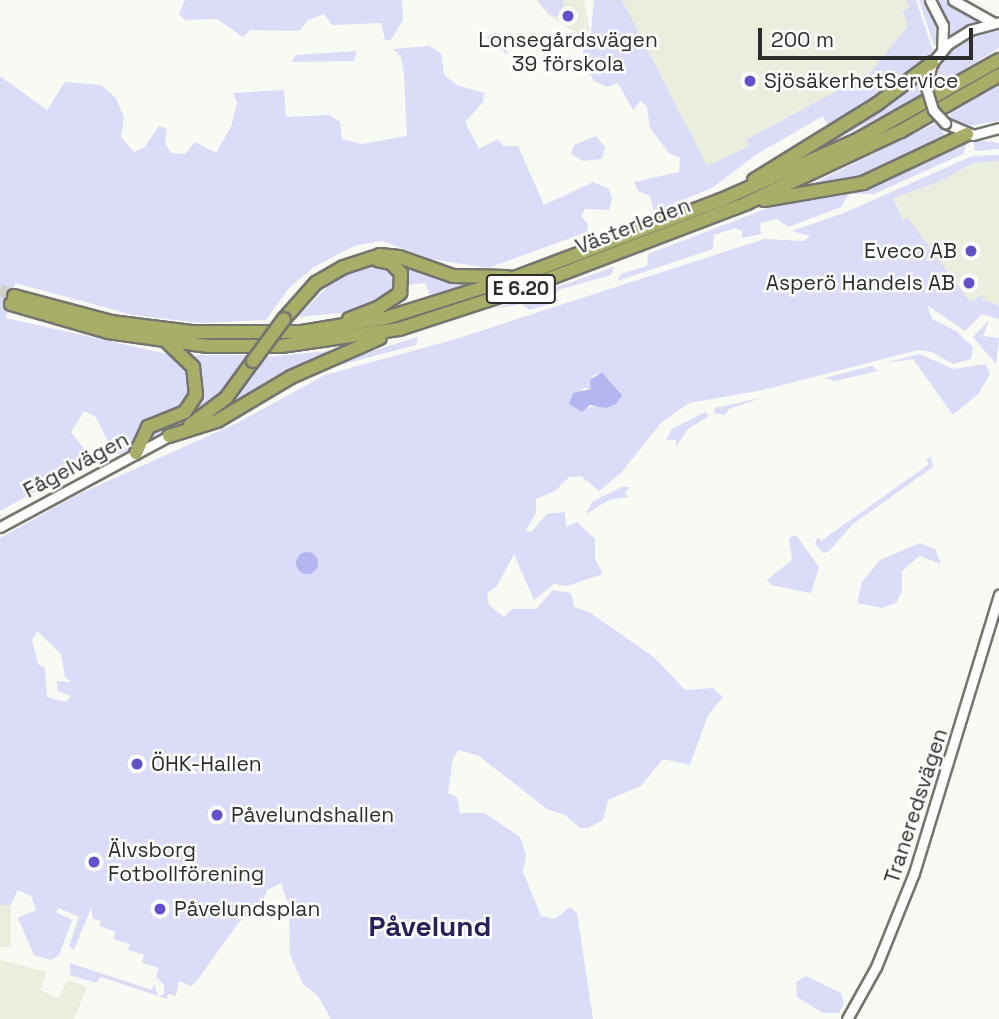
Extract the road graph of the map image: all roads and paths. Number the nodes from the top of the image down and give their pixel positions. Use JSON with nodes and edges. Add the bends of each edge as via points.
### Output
{"nodes":[{"id":1,"x":930,"y":0,"type":"edge"},
{"id":2,"x":953,"y":0,"type":"edge"},
{"id":3,"x":997,"y":22,"type":"edge"},
{"id":4,"x":942,"y":50,"type":"junction"},
{"id":5,"x":999,"y":60,"type":"edge"},
{"id":6,"x":932,"y":62,"type":"junction"},
{"id":7,"x":999,"y":75,"type":"edge"},
{"id":8,"x":999,"y":128,"type":"edge"},
{"id":9,"x":967,"y":134,"type":"junction"},
{"id":10,"x":983,"y":134,"type":"junction"},
{"id":11,"x":999,"y":138,"type":"edge"},
{"id":12,"x":721,"y":200,"type":"junction"},
{"id":13,"x":747,"y":203,"type":"junction"},
{"id":14,"x":363,"y":260,"type":"junction"},
{"id":15,"x":517,"y":276,"type":"junction"},
{"id":16,"x":399,"y":329,"type":"junction"},
{"id":17,"x":302,"y":332,"type":"junction"},
{"id":18,"x":167,"y":341,"type":"junction"},
{"id":19,"x":169,"y":436,"type":"junction"},
{"id":20,"x":136,"y":453,"type":"junction"},
{"id":21,"x":0,"y":527,"type":"edge"},
{"id":22,"x":999,"y":596,"type":"edge"},
{"id":23,"x":847,"y":1019,"type":"edge"}],
"edges":[{"from":1,"to":4,"type":"street","via":[[943,25]]},
{"from":2,"to":3,"type":"street"},
{"from":3,"to":4,"type":"street","via":[[962,34]]},
{"from":4,"to":6,"type":"street"},
{"from":5,"to":12,"type":"highway","name":"Västerleden","number":"E 6.20","via":[[858,140]]},
{"from":6,"to":9,"type":"street","bridge":true,"via":[[926,87],[933,110]]},
{"from":6,"to":12,"type":"highway","via":[[877,104]]},
{"from":7,"to":13,"type":"highway","name":"Västerleden","number":"E 6.20","via":[[901,131]]},
{"from":8,"to":10,"type":"street"},
{"from":9,"to":10,"type":"street"},
{"from":9,"to":13,"type":"highway","via":[[863,183]]},
{"from":10,"to":11,"type":"street"},
{"from":12,"to":15,"type":"highway","name":"Västerleden","number":"E 6.20"},
{"from":13,"to":16,"type":"highway","name":"Västerleden","number":"E 6.20","via":[[522,289]]},
{"from":14,"to":15,"type":"highway","via":[[390,255],[453,276]]},
{"from":14,"to":17,"type":"highway","via":[[386,261],[397,267],[403,279],[400,293],[368,312]]},
{"from":14,"to":19,"type":"highway","bridge":true,"via":[[316,283],[216,408]]},
{"from":15,"to":17,"type":"highway","name":"Västerleden","number":"E 6.20","via":[[386,318]]},
{"from":16,"to":18,"type":"highway","name":"Västerleden","number":"E 6.20","via":[[281,346]]},
{"from":16,"to":19,"type":"highway","via":[[300,373],[217,421]]},
{"from":17,"to":18,"type":"highway","name":"Västerleden","number":"E 6.20","via":[[217,334],[141,327],[13,300],[88,327]]},
{"from":18,"to":20,"type":"highway","via":[[190,362],[198,389],[185,412],[145,430]]},
{"from":19,"to":20,"type":"street","name":"Fågelvägen"},
{"from":20,"to":21,"type":"street","name":"Fågelvägen"},
{"from":22,"to":23,"type":"street","name":"Traneredsvägen","via":[[914,873],[880,958]]}]}
